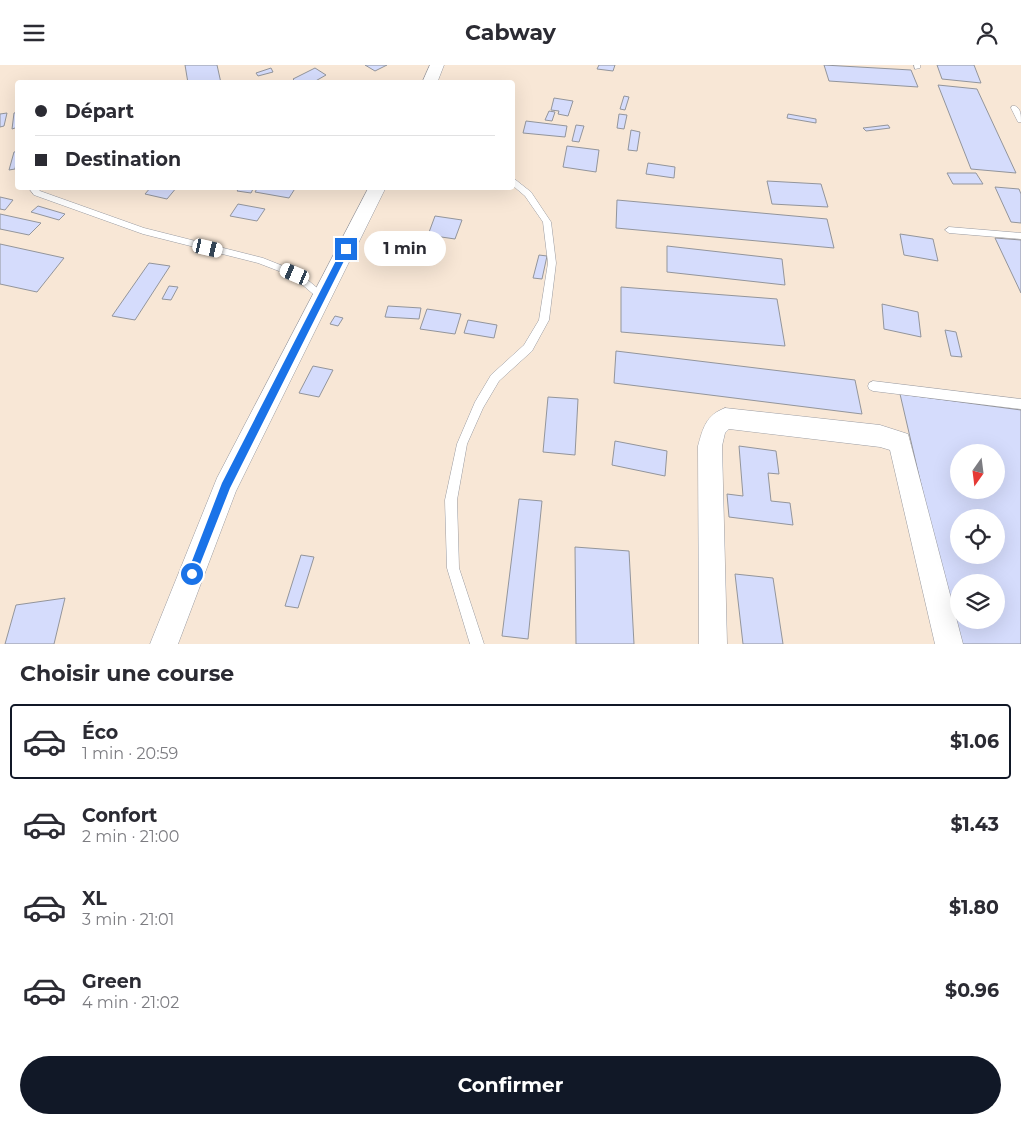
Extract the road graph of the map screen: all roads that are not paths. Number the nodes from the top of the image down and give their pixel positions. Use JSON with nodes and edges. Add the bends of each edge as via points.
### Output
{"nodes":[{"id":1,"x":437,"y":65,"type":"edge"},
{"id":2,"x":430,"y":80,"type":"edge"},
{"id":3,"x":1015,"y":108,"type":"dead end"},
{"id":4,"x":1021,"y":120,"type":"edge"},
{"id":5,"x":515,"y":183,"type":"edge"},
{"id":6,"x":34,"y":190,"type":"edge"},
{"id":7,"x":376,"y":190,"type":"edge"},
{"id":8,"x":949,"y":230,"type":"dead end"},
{"id":9,"x":1021,"y":236,"type":"edge"},
{"id":10,"x":322,"y":296,"type":"junction"},
{"id":11,"x":873,"y":386,"type":"dead end"},
{"id":12,"x":1021,"y":404,"type":"edge"},
{"id":13,"x":164,"y":644,"type":"edge"},
{"id":14,"x":478,"y":644,"type":"edge"},
{"id":15,"x":713,"y":644,"type":"edge"},
{"id":16,"x":949,"y":644,"type":"edge"}],
"edges":[{"from":1,"to":2,"type":"street"},
{"from":3,"to":4,"type":"lane"},
{"from":5,"to":14,"type":"lane","via":[[528,194],[547,222],[552,263],[544,320],[528,349],[495,378],[479,405],[462,444],[451,500],[453,568]]},
{"from":6,"to":10,"type":"lane","via":[[143,231],[260,260],[295,274]]},
{"from":7,"to":10,"type":"street"},
{"from":8,"to":9,"type":"lane"},
{"from":10,"to":13,"type":"street","via":[[226,486]]},
{"from":11,"to":12,"type":"lane"},
{"from":15,"to":16,"type":"street","via":[[710,446],[715,427],[725,418],[880,436],[900,442]]}]}
